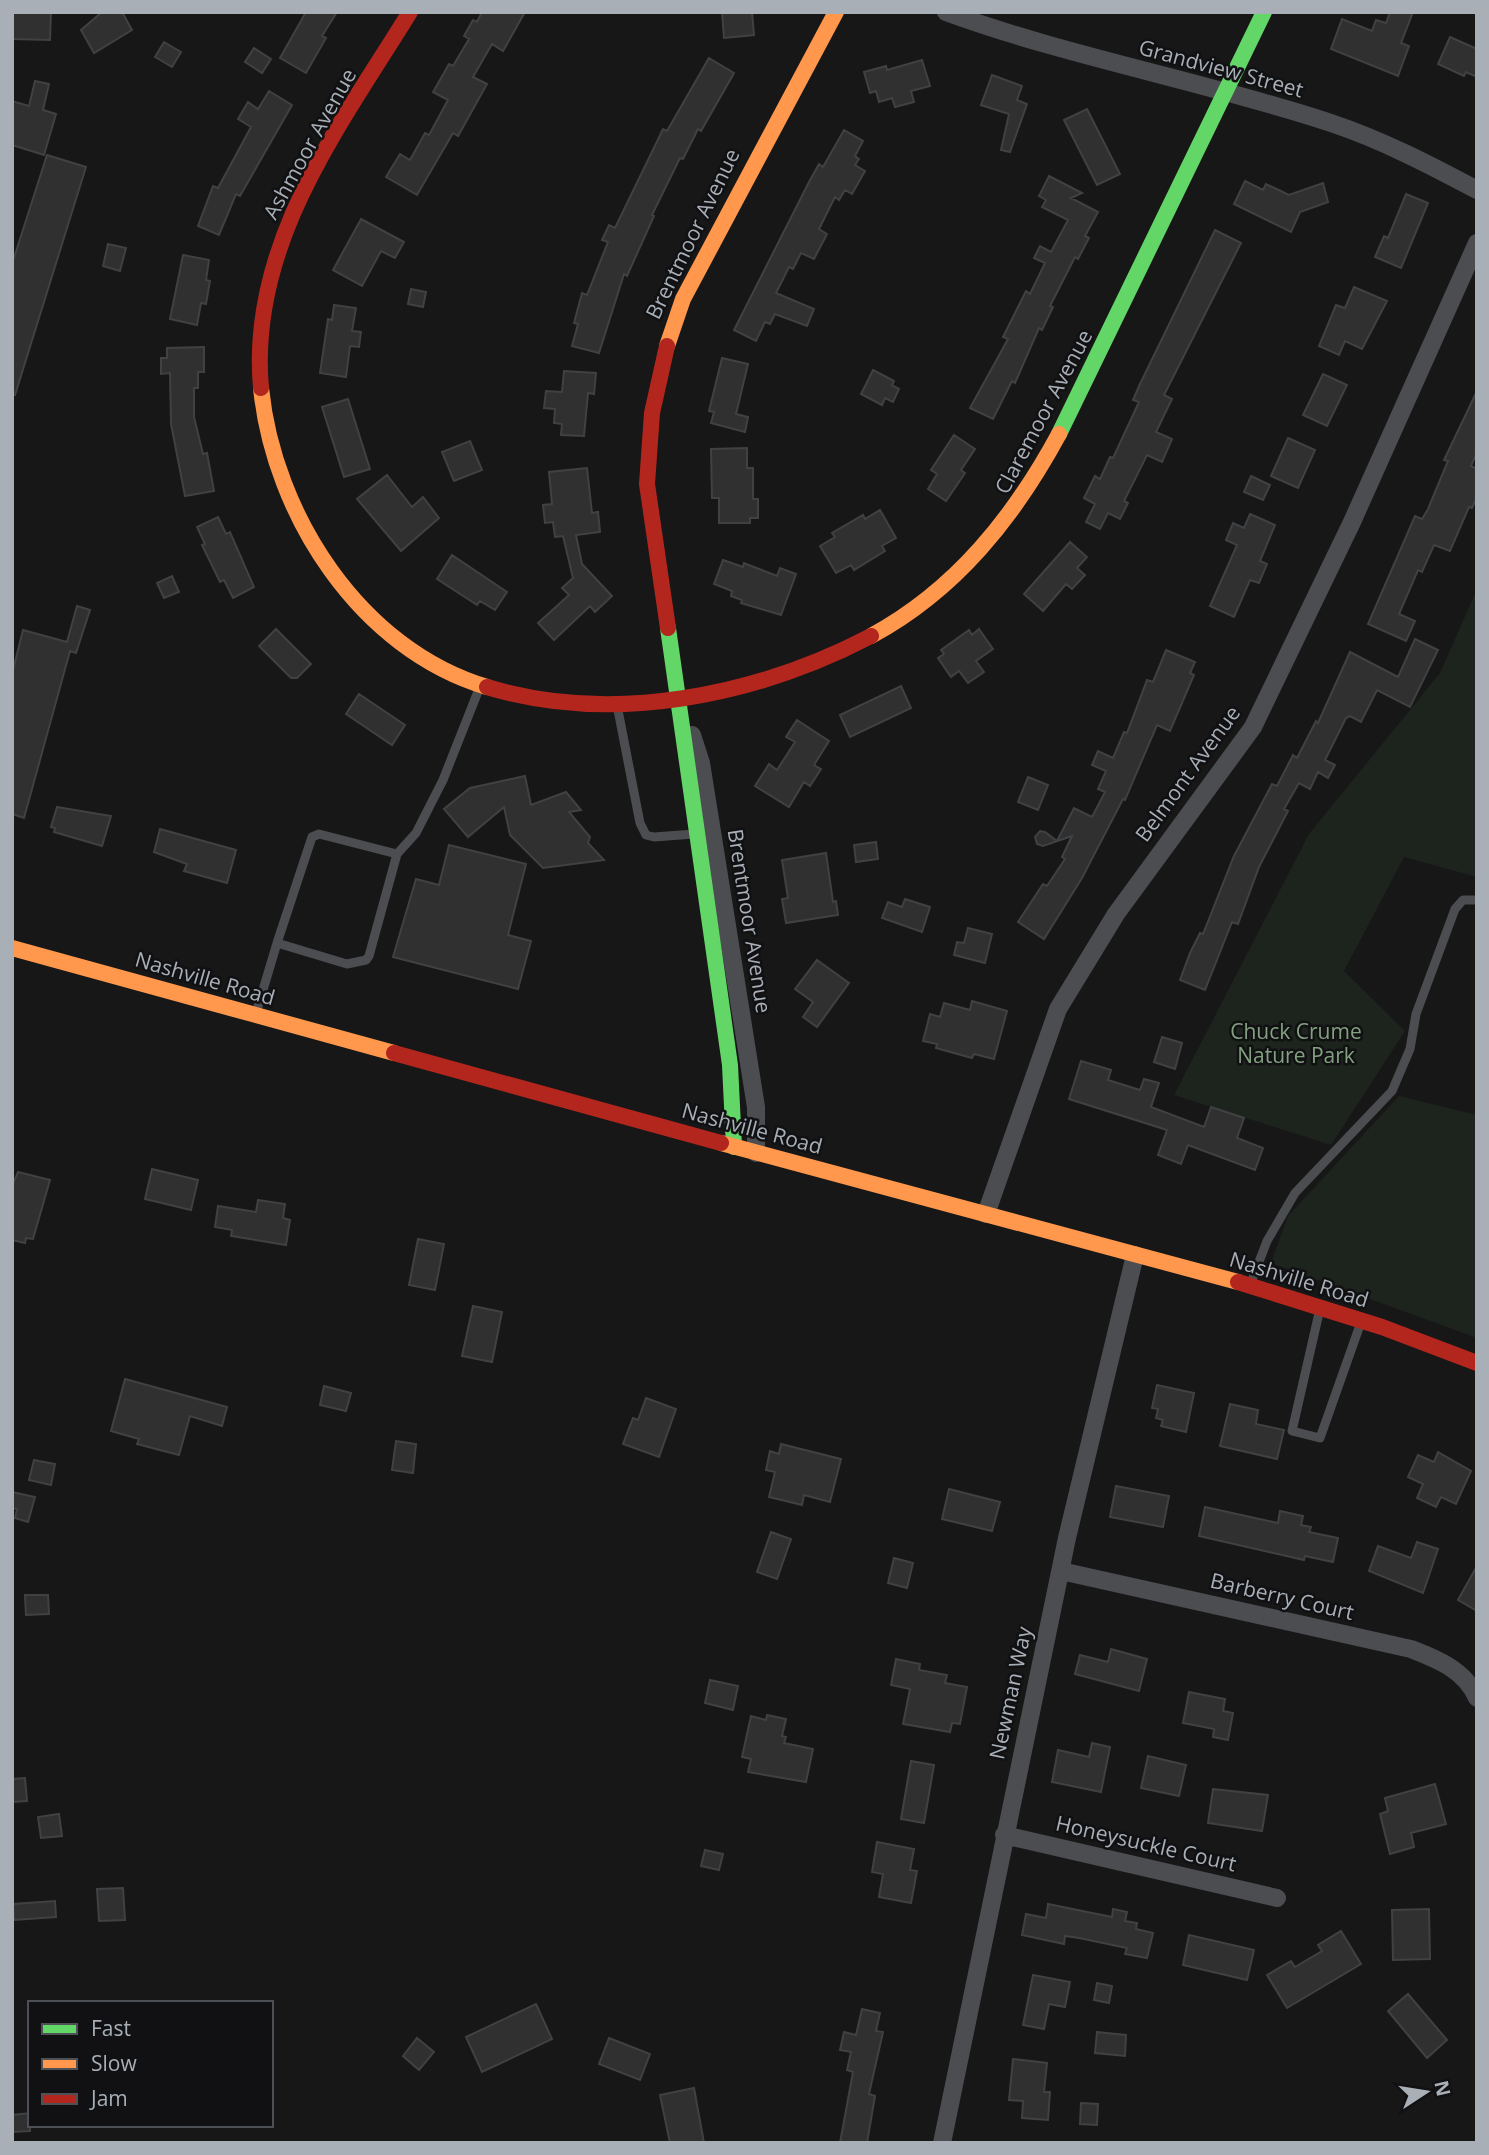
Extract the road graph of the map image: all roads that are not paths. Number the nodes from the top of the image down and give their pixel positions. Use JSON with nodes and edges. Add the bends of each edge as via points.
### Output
{"nodes":[{"id":1,"x":410,"y":12,"type":"edge"},
{"id":2,"x":836,"y":12,"type":"edge"},
{"id":3,"x":946,"y":12,"type":"edge"},
{"id":4,"x":1264,"y":12,"type":"edge"},
{"id":5,"x":1225,"y":92,"type":"junction"},
{"id":6,"x":1477,"y":190,"type":"edge"},
{"id":7,"x":1477,"y":243,"type":"edge"},
{"id":8,"x":481,"y":684,"type":"junction"},
{"id":9,"x":677,"y":701,"type":"junction"},
{"id":10,"x":617,"y":703,"type":"junction"},
{"id":11,"x":704,"y":833,"type":"junction"},
{"id":12,"x":397,"y":853,"type":"junction"},
{"id":13,"x":1477,"y":900,"type":"edge"},
{"id":14,"x":277,"y":943,"type":"junction"},
{"id":15,"x":12,"y":948,"type":"edge"},
{"id":16,"x":255,"y":1015,"type":"junction"},
{"id":17,"x":734,"y":1147,"type":"junction"},
{"id":18,"x":756,"y":1153,"type":"junction"},
{"id":19,"x":986,"y":1214,"type":"junction"},
{"id":20,"x":1135,"y":1255,"type":"junction"},
{"id":21,"x":1250,"y":1285,"type":"junction"},
{"id":22,"x":1320,"y":1308,"type":"junction"},
{"id":23,"x":1362,"y":1321,"type":"junction"},
{"id":24,"x":1477,"y":1363,"type":"edge"},
{"id":25,"x":1060,"y":1571,"type":"junction"},
{"id":26,"x":1477,"y":1698,"type":"edge"},
{"id":27,"x":1004,"y":1835,"type":"junction"},
{"id":28,"x":1277,"y":1898,"type":"dead end"},
{"id":29,"x":942,"y":2143,"type":"edge"}],
"edges":[{"from":1,"to":8,"type":"street","name":"Ashmoor Avenue","via":[[288,221],[268,284],[261,345],[262,404],[275,461],[297,514],[327,566],[363,610],[408,649]]},
{"from":2,"to":9,"type":"street","name":"Brentmoor Avenue","via":[[683,299],[656,377],[647,484]]},
{"from":3,"to":5,"type":"street","name":"Grandview Street","via":[[1106,63]]},
{"from":4,"to":5,"type":"street","name":"Claremoor Avenue"},
{"from":5,"to":6,"type":"street","name":"Grandview Street","via":[[1334,124],[1397,149]]},
{"from":5,"to":9,"type":"street","name":"Claremoor Avenue","via":[[1071,413],[1034,481],[987,544],[933,595],[840,653],[752,685]]},
{"from":7,"to":19,"type":"street","name":"Belmont Avenue","via":[[1352,522],[1253,727],[1123,904],[1058,1009]]},
{"from":8,"to":10,"type":"street","name":"Ashmoor Avenue","via":[[538,701]]},
{"from":8,"to":12,"type":"lane","via":[[443,780],[416,833]]},
{"from":9,"to":10,"type":"street","name":"Ashmoor Avenue"},
{"from":9,"to":11,"type":"street","name":"Brentmoor Avenue","via":[[701,763]]},
{"from":10,"to":11,"type":"lane","via":[[646,835]]},
{"from":11,"to":17,"type":"street","name":"Brentmoor Avenue","via":[[730,1065]]},
{"from":11,"to":18,"type":"street","name":"Brentmoor Avenue","via":[[756,1107]]},
{"from":12,"to":14,"type":"lane","via":[[319,834],[312,837]]},
{"from":12,"to":14,"type":"lane","via":[[366,961],[347,964]]},
{"from":13,"to":21,"type":"lane","via":[[1463,900],[1455,909],[1392,1091],[1295,1193],[1267,1241]]},
{"from":14,"to":16,"type":"lane"},
{"from":15,"to":16,"type":"street","name":"Nashville Road"},
{"from":16,"to":17,"type":"street","name":"Nashville Road"},
{"from":17,"to":18,"type":"street","name":"Nashville Road"},
{"from":18,"to":19,"type":"street","name":"Nashville Road"},
{"from":19,"to":20,"type":"street","name":"Nashville Road"},
{"from":20,"to":21,"type":"street","name":"Nashville Road"},
{"from":20,"to":25,"type":"street","name":"Newman Way"},
{"from":21,"to":22,"type":"street","name":"Nashville Road"},
{"from":22,"to":23,"type":"street","name":"Nashville Road"},
{"from":22,"to":23,"type":"lane","via":[[1292,1431],[1320,1438]]},
{"from":23,"to":24,"type":"street","name":"Nashville Road"},
{"from":25,"to":26,"type":"street","name":"Barberry Court","via":[[1411,1649],[1450,1667]]},
{"from":25,"to":27,"type":"street","name":"Newman Way"},
{"from":27,"to":28,"type":"street","name":"Honeysuckle Court"},
{"from":27,"to":29,"type":"street","name":"Newman Way"}]}
